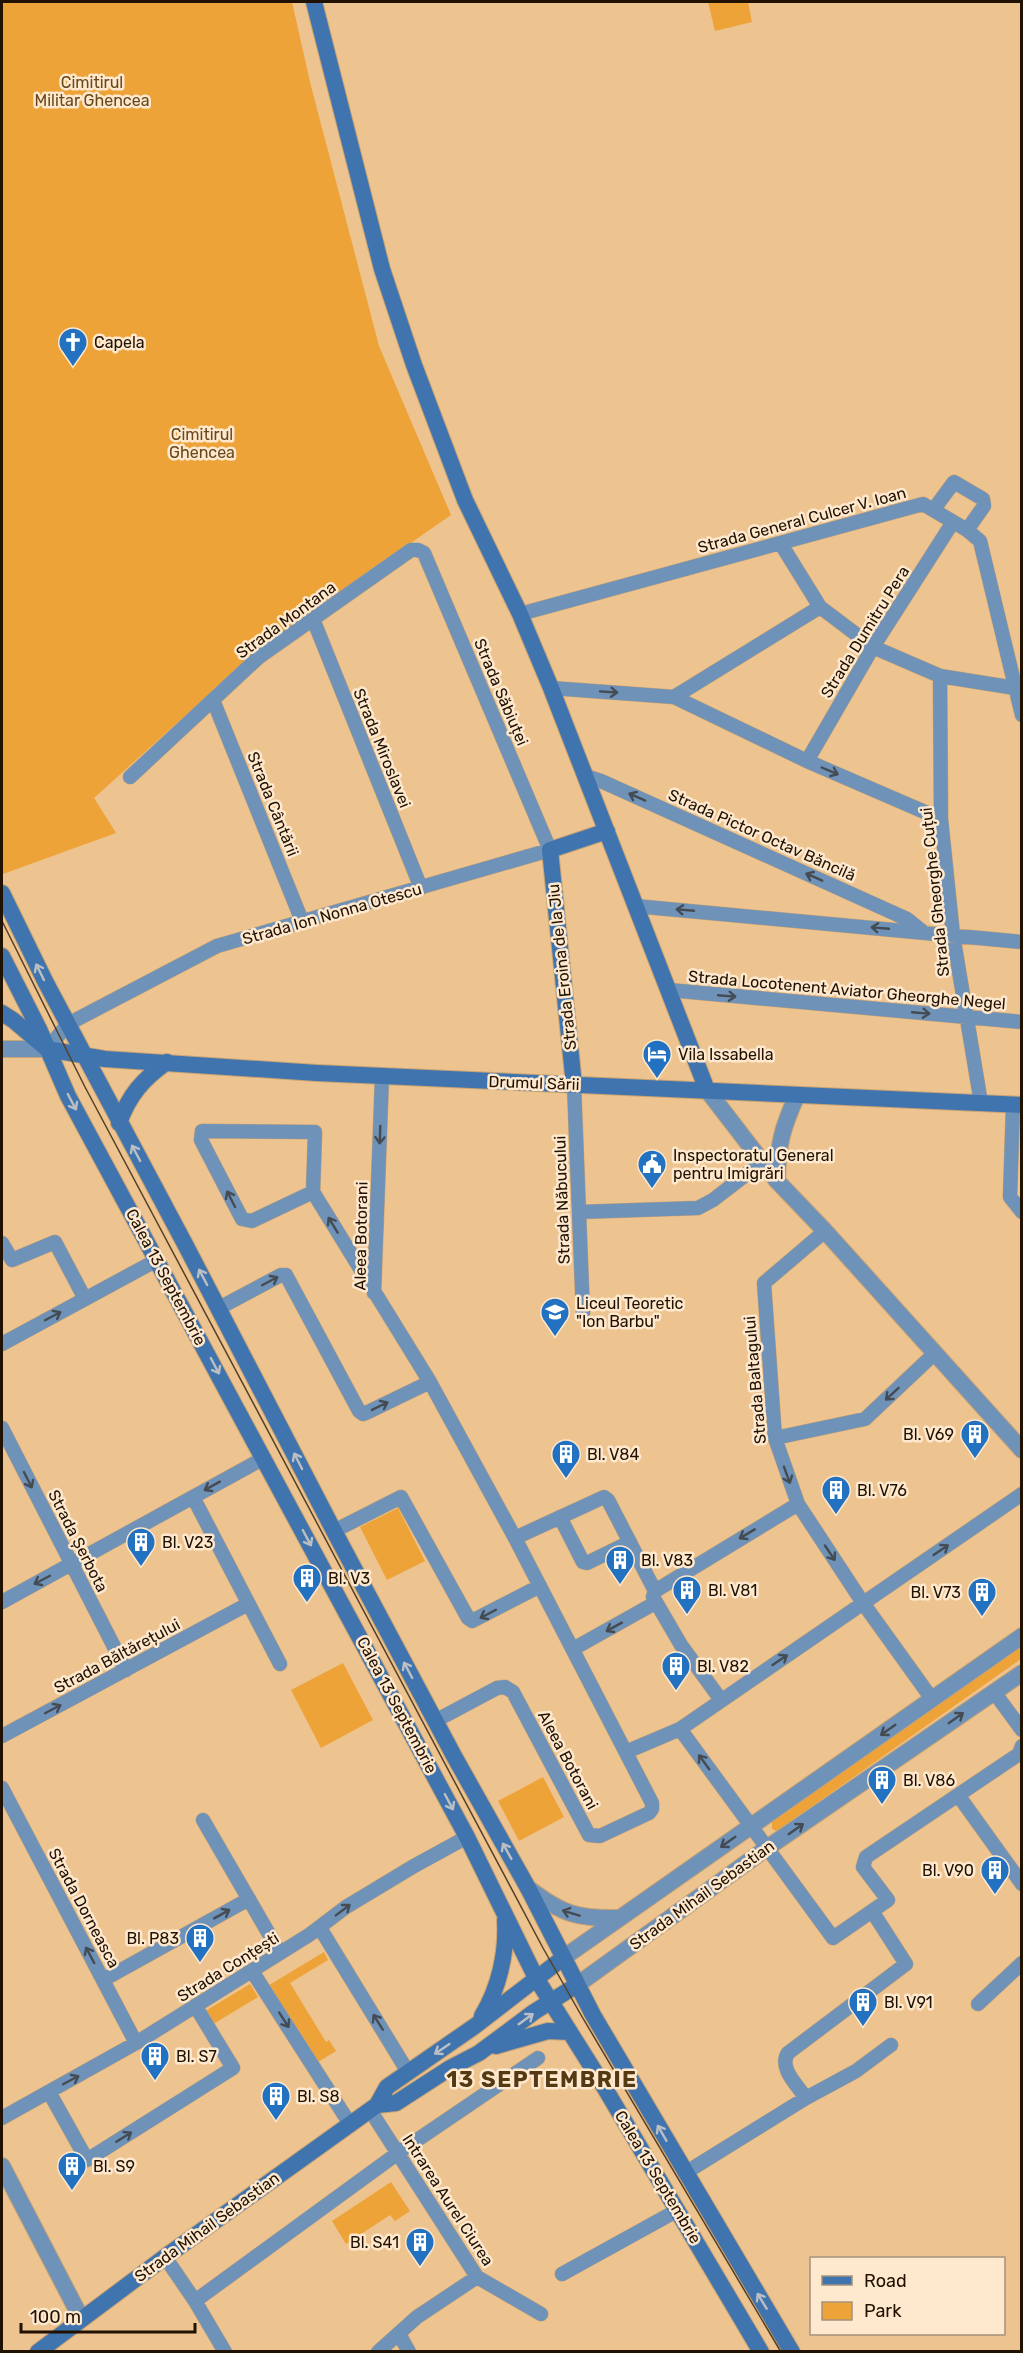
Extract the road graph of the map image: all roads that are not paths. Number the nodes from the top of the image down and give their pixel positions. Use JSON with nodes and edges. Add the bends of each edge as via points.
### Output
{"nodes":[{"id":1,"x":314,"y":2,"type":"edge"},
{"id":2,"x":934,"y":509,"type":"junction"},
{"id":3,"x":954,"y":522,"type":"junction"},
{"id":4,"x":968,"y":530,"type":"junction"},
{"id":5,"x":781,"y":544,"type":"junction"},
{"id":6,"x":418,"y":550,"type":"joint"},
{"id":7,"x":820,"y":607,"type":"junction"},
{"id":8,"x":520,"y":614,"type":"junction"},
{"id":9,"x":313,"y":619,"type":"junction"},
{"id":10,"x":873,"y":647,"type":"junction"},
{"id":11,"x":940,"y":676,"type":"junction"},
{"id":12,"x":551,"y":688,"type":"junction"},
{"id":13,"x":1015,"y":688,"type":"junction"},
{"id":14,"x":674,"y":697,"type":"junction"},
{"id":15,"x":213,"y":700,"type":"junction"},
{"id":16,"x":1022,"y":716,"type":"edge"},
{"id":17,"x":807,"y":761,"type":"junction"},
{"id":18,"x":585,"y":776,"type":"junction"},
{"id":19,"x":130,"y":777,"type":"dead end"},
{"id":20,"x":941,"y":819,"type":"junction"},
{"id":21,"x":607,"y":831,"type":"junction"},
{"id":22,"x":550,"y":850,"type":"junction"},
{"id":23,"x":421,"y":888,"type":"junction"},
{"id":24,"x":2,"y":892,"type":"edge"},
{"id":25,"x":635,"y":906,"type":"junction"},
{"id":26,"x":302,"y":921,"type":"junction"},
{"id":27,"x":922,"y":932,"type":"junction"},
{"id":28,"x":953,"y":935,"type":"junction"},
{"id":29,"x":1022,"y":942,"type":"edge"},
{"id":30,"x":2,"y":956,"type":"edge"},
{"id":31,"x":669,"y":990,"type":"junction"},
{"id":32,"x":2,"y":1014,"type":"edge"},
{"id":33,"x":968,"y":1017,"type":"junction"},
{"id":34,"x":1022,"y":1022,"type":"edge"},
{"id":35,"x":68,"y":1024,"type":"junction"},
{"id":36,"x":2,"y":1049,"type":"edge"},
{"id":37,"x":48,"y":1049,"type":"junction"},
{"id":38,"x":84,"y":1056,"type":"junction"},
{"id":39,"x":167,"y":1062,"type":"junction"},
{"id":40,"x":382,"y":1076,"type":"junction"},
{"id":41,"x":574,"y":1084,"type":"junction"},
{"id":42,"x":707,"y":1090,"type":"junction"},
{"id":43,"x":797,"y":1095,"type":"junction"},
{"id":44,"x":981,"y":1103,"type":"junction"},
{"id":45,"x":1017,"y":1105,"type":"edge"},
{"id":46,"x":119,"y":1123,"type":"junction"},
{"id":47,"x":761,"y":1163,"type":"junction"},
{"id":48,"x":777,"y":1181,"type":"junction"},
{"id":49,"x":313,"y":1192,"type":"junction"},
{"id":50,"x":579,"y":1212,"type":"junction"},
{"id":51,"x":1022,"y":1212,"type":"edge"},
{"id":52,"x":825,"y":1231,"type":"junction"},
{"id":53,"x":2,"y":1243,"type":"edge"},
{"id":54,"x":157,"y":1260,"type":"junction"},
{"id":55,"x":374,"y":1293,"type":"junction"},
{"id":56,"x":85,"y":1299,"type":"junction"},
{"id":57,"x":219,"y":1308,"type":"junction"},
{"id":58,"x":583,"y":1314,"type":"dead end"},
{"id":59,"x":2,"y":1344,"type":"edge"},
{"id":60,"x":934,"y":1354,"type":"junction"},
{"id":61,"x":430,"y":1382,"type":"junction"},
{"id":62,"x":2,"y":1428,"type":"edge"},
{"id":63,"x":775,"y":1442,"type":"junction"},
{"id":64,"x":1022,"y":1450,"type":"edge"},
{"id":65,"x":264,"y":1458,"type":"junction"},
{"id":66,"x":1022,"y":1494,"type":"edge"},
{"id":67,"x":193,"y":1497,"type":"junction"},
{"id":68,"x":798,"y":1504,"type":"junction"},
{"id":69,"x":560,"y":1517,"type":"junction"},
{"id":70,"x":334,"y":1532,"type":"junction"},
{"id":71,"x":515,"y":1538,"type":"junction"},
{"id":72,"x":630,"y":1542,"type":"junction"},
{"id":73,"x":72,"y":1564,"type":"junction"},
{"id":74,"x":540,"y":1586,"type":"junction"},
{"id":75,"x":655,"y":1597,"type":"junction"},
{"id":76,"x":2,"y":1602,"type":"edge"},
{"id":77,"x":863,"y":1603,"type":"junction"},
{"id":78,"x":248,"y":1604,"type":"junction"},
{"id":79,"x":1022,"y":1636,"type":"edge"},
{"id":80,"x":573,"y":1650,"type":"junction"},
{"id":81,"x":280,"y":1664,"type":"dead end"},
{"id":82,"x":126,"y":1670,"type":"junction"},
{"id":83,"x":1022,"y":1673,"type":"edge"},
{"id":84,"x":994,"y":1692,"type":"junction"},
{"id":85,"x":932,"y":1699,"type":"junction"},
{"id":86,"x":721,"y":1700,"type":"junction"},
{"id":87,"x":435,"y":1721,"type":"junction"},
{"id":88,"x":1020,"y":1724,"type":"edge"},
{"id":89,"x":680,"y":1729,"type":"junction"},
{"id":90,"x":2,"y":1736,"type":"edge"},
{"id":91,"x":1022,"y":1746,"type":"edge"},
{"id":92,"x":626,"y":1752,"type":"junction"},
{"id":93,"x":2,"y":1788,"type":"edge"},
{"id":94,"x":958,"y":1795,"type":"junction"},
{"id":95,"x":203,"y":1820,"type":"dead end"},
{"id":96,"x":751,"y":1826,"type":"junction"},
{"id":97,"x":467,"y":1837,"type":"junction"},
{"id":98,"x":767,"y":1848,"type":"junction"},
{"id":99,"x":1022,"y":1884,"type":"edge"},
{"id":100,"x":528,"y":1888,"type":"junction"},
{"id":101,"x":249,"y":1899,"type":"junction"},
{"id":102,"x":872,"y":1911,"type":"junction"},
{"id":103,"x":505,"y":1916,"type":"junction"},
{"id":104,"x":620,"y":1918,"type":"junction"},
{"id":105,"x":320,"y":1928,"type":"junction"},
{"id":106,"x":280,"y":1953,"type":"junction"},
{"id":107,"x":564,"y":1958,"type":"junction"},
{"id":108,"x":1022,"y":1963,"type":"edge"},
{"id":109,"x":252,"y":1971,"type":"junction"},
{"id":110,"x":537,"y":1978,"type":"junction"},
{"id":111,"x":103,"y":1980,"type":"junction"},
{"id":112,"x":577,"y":1984,"type":"junction"},
{"id":113,"x":550,"y":2001,"type":"junction"},
{"id":114,"x":978,"y":2004,"type":"dead end"},
{"id":115,"x":196,"y":2007,"type":"junction"},
{"id":116,"x":475,"y":2026,"type":"junction"},
{"id":117,"x":570,"y":2032,"type":"junction"},
{"id":118,"x":136,"y":2043,"type":"junction"},
{"id":119,"x":891,"y":2045,"type":"dead end"},
{"id":120,"x":479,"y":2053,"type":"junction"},
{"id":121,"x":538,"y":2058,"type":"dead end"},
{"id":122,"x":408,"y":2072,"type":"junction"},
{"id":123,"x":49,"y":2092,"type":"junction"},
{"id":124,"x":806,"y":2098,"type":"junction"},
{"id":125,"x":374,"y":2107,"type":"junction"},
{"id":126,"x":2,"y":2118,"type":"edge"},
{"id":127,"x":350,"y":2124,"type":"junction"},
{"id":128,"x":398,"y":2153,"type":"junction"},
{"id":129,"x":2,"y":2166,"type":"edge"},
{"id":130,"x":685,"y":2173,"type":"junction"},
{"id":131,"x":6,"y":2187,"type":"edge"},
{"id":132,"x":678,"y":2210,"type":"junction"},
{"id":133,"x":165,"y":2257,"type":"junction"},
{"id":134,"x":562,"y":2274,"type":"dead end"},
{"id":135,"x":477,"y":2277,"type":"junction"},
{"id":136,"x":195,"y":2301,"type":"junction"},
{"id":137,"x":541,"y":2314,"type":"dead end"},
{"id":138,"x":81,"y":2318,"type":"junction"},
{"id":139,"x":399,"y":2334,"type":"junction"},
{"id":140,"x":40,"y":2351,"type":"edge"},
{"id":141,"x":225,"y":2352,"type":"edge"},
{"id":142,"x":378,"y":2352,"type":"edge"},
{"id":143,"x":409,"y":2352,"type":"edge"},
{"id":144,"x":761,"y":2352,"type":"edge"},
{"id":145,"x":792,"y":2352,"type":"edge"}],
"edges":[{"from":1,"to":8,"type":"main road","via":[[397,319],[465,500]]},
{"from":2,"to":3,"type":"street"},
{"from":2,"to":4,"type":"street","via":[[954,482],[983,499],[984,506]]},
{"from":2,"to":5,"type":"street","name":"Strada General Culcer V. Ioan","via":[[923,504]]},
{"from":3,"to":4,"type":"street"},
{"from":3,"to":10,"type":"street","name":"Strada Dumitru Pera"},
{"from":4,"to":13,"type":"street","via":[[980,541]]},
{"from":5,"to":7,"type":"street"},
{"from":5,"to":8,"type":"street","name":"Strada General Culcer V. Ioan"},
{"from":6,"to":9,"type":"street","name":"Strada Montana","via":[[411,550]]},
{"from":6,"to":22,"type":"street","name":"Strada Săbiuței","via":[[424,553]]},
{"from":7,"to":10,"type":"street"},
{"from":7,"to":14,"type":"street"},
{"from":8,"to":12,"type":"main road"},
{"from":9,"to":15,"type":"street","name":"Strada Montana","via":[[259,657]]},
{"from":9,"to":23,"type":"street","name":"Strada Miroslavei"},
{"from":10,"to":11,"type":"street"},
{"from":10,"to":17,"type":"street","name":"Strada Dumitru Pera"},
{"from":11,"to":13,"type":"street"},
{"from":11,"to":20,"type":"street","name":"Strada Gheorghe Cuțui"},
{"from":12,"to":14,"type":"street","one_way":true},
{"from":12,"to":18,"type":"main road"},
{"from":13,"to":16,"type":"street"},
{"from":14,"to":17,"type":"street"},
{"from":15,"to":19,"type":"street","name":"Strada Montana"},
{"from":15,"to":26,"type":"street","name":"Strada Cântării"},
{"from":17,"to":20,"type":"street","one_way":true},
{"from":18,"to":21,"type":"main road"},
{"from":27,"to":18,"type":"street","name":"Strada Pictor Octav Băncilă","one_way":true,"via":[[907,919]]},
{"from":20,"to":28,"type":"street","name":"Strada Gheorghe Cuțui"},
{"from":21,"to":22,"type":"main road","name":"Strada Ion Nonna Otescu"},
{"from":21,"to":25,"type":"main road"},
{"from":22,"to":23,"type":"street","name":"Strada Ion Nonna Otescu"},
{"from":22,"to":41,"type":"main road","name":"Strada Eroina de la Jiu"},
{"from":23,"to":26,"type":"street","name":"Strada Ion Nonna Otescu"},
{"from":35,"to":24,"type":"main road","name":"Calea 13 Septembrie","one_way":true},
{"from":27,"to":25,"type":"street","one_way":true},
{"from":25,"to":31,"type":"main road"},
{"from":26,"to":35,"type":"street","name":"Strada Ion Nonna Otescu","via":[[218,946]]},
{"from":27,"to":28,"type":"street"},
{"from":28,"to":29,"type":"street"},
{"from":28,"to":33,"type":"street","name":"Strada Gheorghe Cuțui"},
{"from":30,"to":37,"type":"main road","name":"Calea 13 Septembrie"},
{"from":31,"to":33,"type":"street","name":"Strada Locotenent Aviator Gheorghe Negel","one_way":true},
{"from":31,"to":42,"type":"main road"},
{"from":32,"to":37,"type":"main road"},
{"from":33,"to":34,"type":"street","name":"Strada Locotenent Aviator Gheorghe Negel"},
{"from":33,"to":44,"type":"street","name":"Strada Gheorghe Cuțui"},
{"from":35,"to":37,"type":"street"},
{"from":35,"to":38,"type":"main road","name":"Calea 13 Septembrie"},
{"from":36,"to":37,"type":"street"},
{"from":37,"to":38,"type":"main road","name":"Drumul Sării"},
{"from":37,"to":54,"type":"main road","name":"Calea 13 Septembrie","one_way":true,"via":[[68,1096]]},
{"from":38,"to":39,"type":"main road","name":"Drumul Sării"},
{"from":38,"to":46,"type":"main road","name":"Calea 13 Septembrie"},
{"from":39,"to":40,"type":"main road","name":"Drumul Sării"},
{"from":39,"to":46,"type":"main road","via":[[131,1095]]},
{"from":40,"to":41,"type":"main road","name":"Drumul Sării"},
{"from":40,"to":55,"type":"street","name":"Aleea Botorani","one_way":true},
{"from":41,"to":42,"type":"main road","name":"Drumul Sării"},
{"from":41,"to":50,"type":"street","name":"Strada Năbucului"},
{"from":42,"to":43,"type":"main road","name":"Drumul Sării"},
{"from":42,"to":47,"type":"street"},
{"from":43,"to":44,"type":"main road","name":"Drumul Sării"},
{"from":43,"to":48,"type":"street","via":[[781,1131]]},
{"from":44,"to":45,"type":"main road","name":"Drumul Sării"},
{"from":45,"to":51,"type":"street","via":[[1010,1197]]},
{"from":57,"to":46,"type":"main road","name":"Calea 13 Septembrie","one_way":true},
{"from":47,"to":48,"type":"street"},
{"from":47,"to":50,"type":"street","via":[[698,1208]]},
{"from":48,"to":52,"type":"street"},
{"from":49,"to":49,"type":"street","one_way":true,"via":[[252,1221],[242,1219],[201,1135],[207,1130],[315,1132]]},
{"from":55,"to":49,"type":"street","one_way":true},
{"from":50,"to":58,"type":"street","name":"Strada Năbucului"},
{"from":52,"to":60,"type":"street"},
{"from":52,"to":63,"type":"street","name":"Strada Baltagului","via":[[764,1283]]},
{"from":53,"to":56,"type":"street","via":[[12,1260],[56,1242]]},
{"from":54,"to":56,"type":"street"},
{"from":54,"to":65,"type":"main road","name":"Calea 13 Septembrie","one_way":true},
{"from":55,"to":61,"type":"street","name":"Aleea Botorani"},
{"from":59,"to":56,"type":"street","one_way":true},
{"from":57,"to":61,"type":"street","one_way":true,"via":[[286,1275],[363,1414]]},
{"from":70,"to":57,"type":"main road","name":"Calea 13 Septembrie","one_way":true},
{"from":60,"to":63,"type":"street","one_way":true,"via":[[865,1419]]},
{"from":60,"to":64,"type":"street"},
{"from":61,"to":71,"type":"street","name":"Aleea Botorani"},
{"from":62,"to":73,"type":"street","name":"Strada Șerbota","one_way":true},
{"from":63,"to":68,"type":"street","name":"Strada Baltagului","one_way":true},
{"from":65,"to":67,"type":"street","one_way":true},
{"from":65,"to":97,"type":"main road","name":"Calea 13 Septembrie","one_way":true},
{"from":77,"to":66,"type":"street","one_way":true},
{"from":67,"to":73,"type":"street"},
{"from":67,"to":78,"type":"street"},
{"from":68,"to":75,"type":"street","one_way":true},
{"from":68,"to":77,"type":"street","name":"Strada Baltagului","one_way":true},
{"from":69,"to":71,"type":"street"},
{"from":69,"to":72,"type":"street","via":[[604,1497]]},
{"from":69,"to":72,"type":"street","via":[[584,1562]]},
{"from":74,"to":70,"type":"street","one_way":true,"via":[[472,1621],[401,1497]]},
{"from":87,"to":70,"type":"main road","name":"Calea 13 Septembrie","one_way":true},
{"from":71,"to":74,"type":"street","name":"Aleea Botorani"},
{"from":72,"to":75,"type":"street"},
{"from":73,"to":76,"type":"street","one_way":true},
{"from":73,"to":82,"type":"street","name":"Strada Șerbota"},
{"from":74,"to":80,"type":"street","name":"Aleea Botorani"},
{"from":75,"to":80,"type":"street","one_way":true},
{"from":75,"to":86,"type":"street"},
{"from":77,"to":85,"type":"street","name":"Strada Baltagului"},
{"from":86,"to":77,"type":"street","one_way":true},
{"from":78,"to":81,"type":"street"},
{"from":78,"to":82,"type":"street","name":"Strada Băltărețului"},
{"from":79,"to":85,"type":"street","name":"Strada Mihail Sebastian"},
{"from":80,"to":92,"type":"street","name":"Aleea Botorani"},
{"from":90,"to":82,"type":"street","name":"Strada Băltărețului","one_way":true},
{"from":83,"to":84,"type":"street","name":"Strada Mihail Sebastian"},
{"from":84,"to":88,"type":"street"},
{"from":98,"to":84,"type":"street","name":"Strada Mihail Sebastian","one_way":true},
{"from":85,"to":96,"type":"street","name":"Strada Mihail Sebastian","one_way":true},
{"from":86,"to":89,"type":"street"},
{"from":87,"to":92,"type":"street","name":"Aleea Botorani","via":[[497,1688],[513,1692],[577,1813],[590,1835],[595,1836],[652,1809]]},
{"from":100,"to":87,"type":"main road","name":"Calea 13 Septembrie","one_way":true},
{"from":89,"to":92,"type":"street"},
{"from":96,"to":89,"type":"street","one_way":true},
{"from":91,"to":94,"type":"street","via":[[1019,1754]]},
{"from":111,"to":93,"type":"street","name":"Strada Dorneasca","one_way":true},
{"from":94,"to":99,"type":"street"},
{"from":94,"to":102,"type":"street","via":[[866,1857],[863,1867],[888,1900]]},
{"from":95,"to":101,"type":"street"},
{"from":96,"to":98,"type":"street"},
{"from":96,"to":104,"type":"street","name":"Strada Mihail Sebastian","one_way":true},
{"from":97,"to":103,"type":"main road","name":"Calea 13 Septembrie"},
{"from":105,"to":97,"type":"street","name":"Strada Conțești","one_way":true,"via":[[346,1907]]},
{"from":98,"to":102,"type":"street","via":[[833,1938]]},
{"from":98,"to":112,"type":"street","name":"Strada Mihail Sebastian"},
{"from":104,"to":100,"type":"street","name":"Strada Mihail Sebastian","one_way":true,"via":[[569,1914]]},
{"from":100,"to":107,"type":"main road","name":"Calea 13 Septembrie"},
{"from":101,"to":106,"type":"street"},
{"from":111,"to":101,"type":"street","one_way":true},
{"from":102,"to":124,"type":"street","via":[[906,1964],[788,2053],[784,2067]]},
{"from":103,"to":110,"type":"main road","name":"Calea 13 Septembrie"},
{"from":103,"to":116,"type":"main road","via":[[502,1965],[490,2001]]},
{"from":104,"to":107,"type":"street","name":"Strada Mihail Sebastian"},
{"from":105,"to":106,"type":"street","name":"Strada Conțești"},
{"from":122,"to":105,"type":"street","one_way":true},
{"from":106,"to":109,"type":"street","name":"Strada Conțești"},
{"from":107,"to":110,"type":"main road","name":"Strada Mihail Sebastian"},
{"from":107,"to":112,"type":"main road","name":"Calea 13 Septembrie"},
{"from":108,"to":114,"type":"street"},
{"from":109,"to":115,"type":"street","name":"Strada Conțești"},
{"from":109,"to":127,"type":"street","one_way":true},
{"from":110,"to":113,"type":"main road","name":"Calea 13 Septembrie"},
{"from":110,"to":116,"type":"main road","name":"Strada Mihail Sebastian"},
{"from":111,"to":118,"type":"street","name":"Strada Dorneasca"},
{"from":112,"to":113,"type":"main road","name":"Strada Mihail Sebastian"},
{"from":130,"to":112,"type":"main road","name":"Calea 13 Septembrie","one_way":true},
{"from":113,"to":117,"type":"main road","name":"Calea 13 Septembrie"},
{"from":120,"to":113,"type":"main road","name":"Strada Mihail Sebastian","one_way":true},
{"from":115,"to":118,"type":"street","name":"Strada Conțești"},
{"from":123,"to":115,"type":"street","one_way":true,"via":[[87,2160],[233,2068]]},
{"from":116,"to":122,"type":"main road","name":"Strada Mihail Sebastian","one_way":true},
{"from":117,"to":120,"type":"main road","via":[[540,2033]]},
{"from":117,"to":132,"type":"main road","name":"Calea 13 Septembrie"},
{"from":123,"to":118,"type":"street","name":"Strada Conțești","one_way":true},
{"from":119,"to":124,"type":"street","via":[[856,2071]]},
{"from":120,"to":125,"type":"main road","name":"Strada Mihail Sebastian","via":[[396,2103]]},
{"from":121,"to":128,"type":"street"},
{"from":122,"to":125,"type":"main road","name":"Strada Mihail Sebastian","via":[[387,2087]]},
{"from":123,"to":126,"type":"street","name":"Strada Conțești"},
{"from":124,"to":130,"type":"street"},
{"from":125,"to":127,"type":"main road","name":"Strada Mihail Sebastian"},
{"from":125,"to":128,"type":"street","name":"Intrarea Aurel Ciurea"},
{"from":127,"to":133,"type":"main road","name":"Strada Mihail Sebastian"},
{"from":128,"to":135,"type":"street","name":"Intrarea Aurel Ciurea"},
{"from":128,"to":136,"type":"street"},
{"from":129,"to":131,"type":"street"},
{"from":145,"to":130,"type":"main road","name":"Calea 13 Septembrie","one_way":true},
{"from":131,"to":138,"type":"street"},
{"from":132,"to":134,"type":"street"},
{"from":132,"to":144,"type":"main road","name":"Calea 13 Septembrie"},
{"from":133,"to":136,"type":"street"},
{"from":133,"to":138,"type":"main road","name":"Strada Mihail Sebastian"},
{"from":135,"to":137,"type":"street","name":"Intrarea Aurel Ciurea"},
{"from":135,"to":139,"type":"street","via":[[417,2317]]},
{"from":136,"to":141,"type":"street"},
{"from":138,"to":140,"type":"main road","name":"Strada Mihail Sebastian"},
{"from":139,"to":142,"type":"street"},
{"from":139,"to":143,"type":"street"}]}
